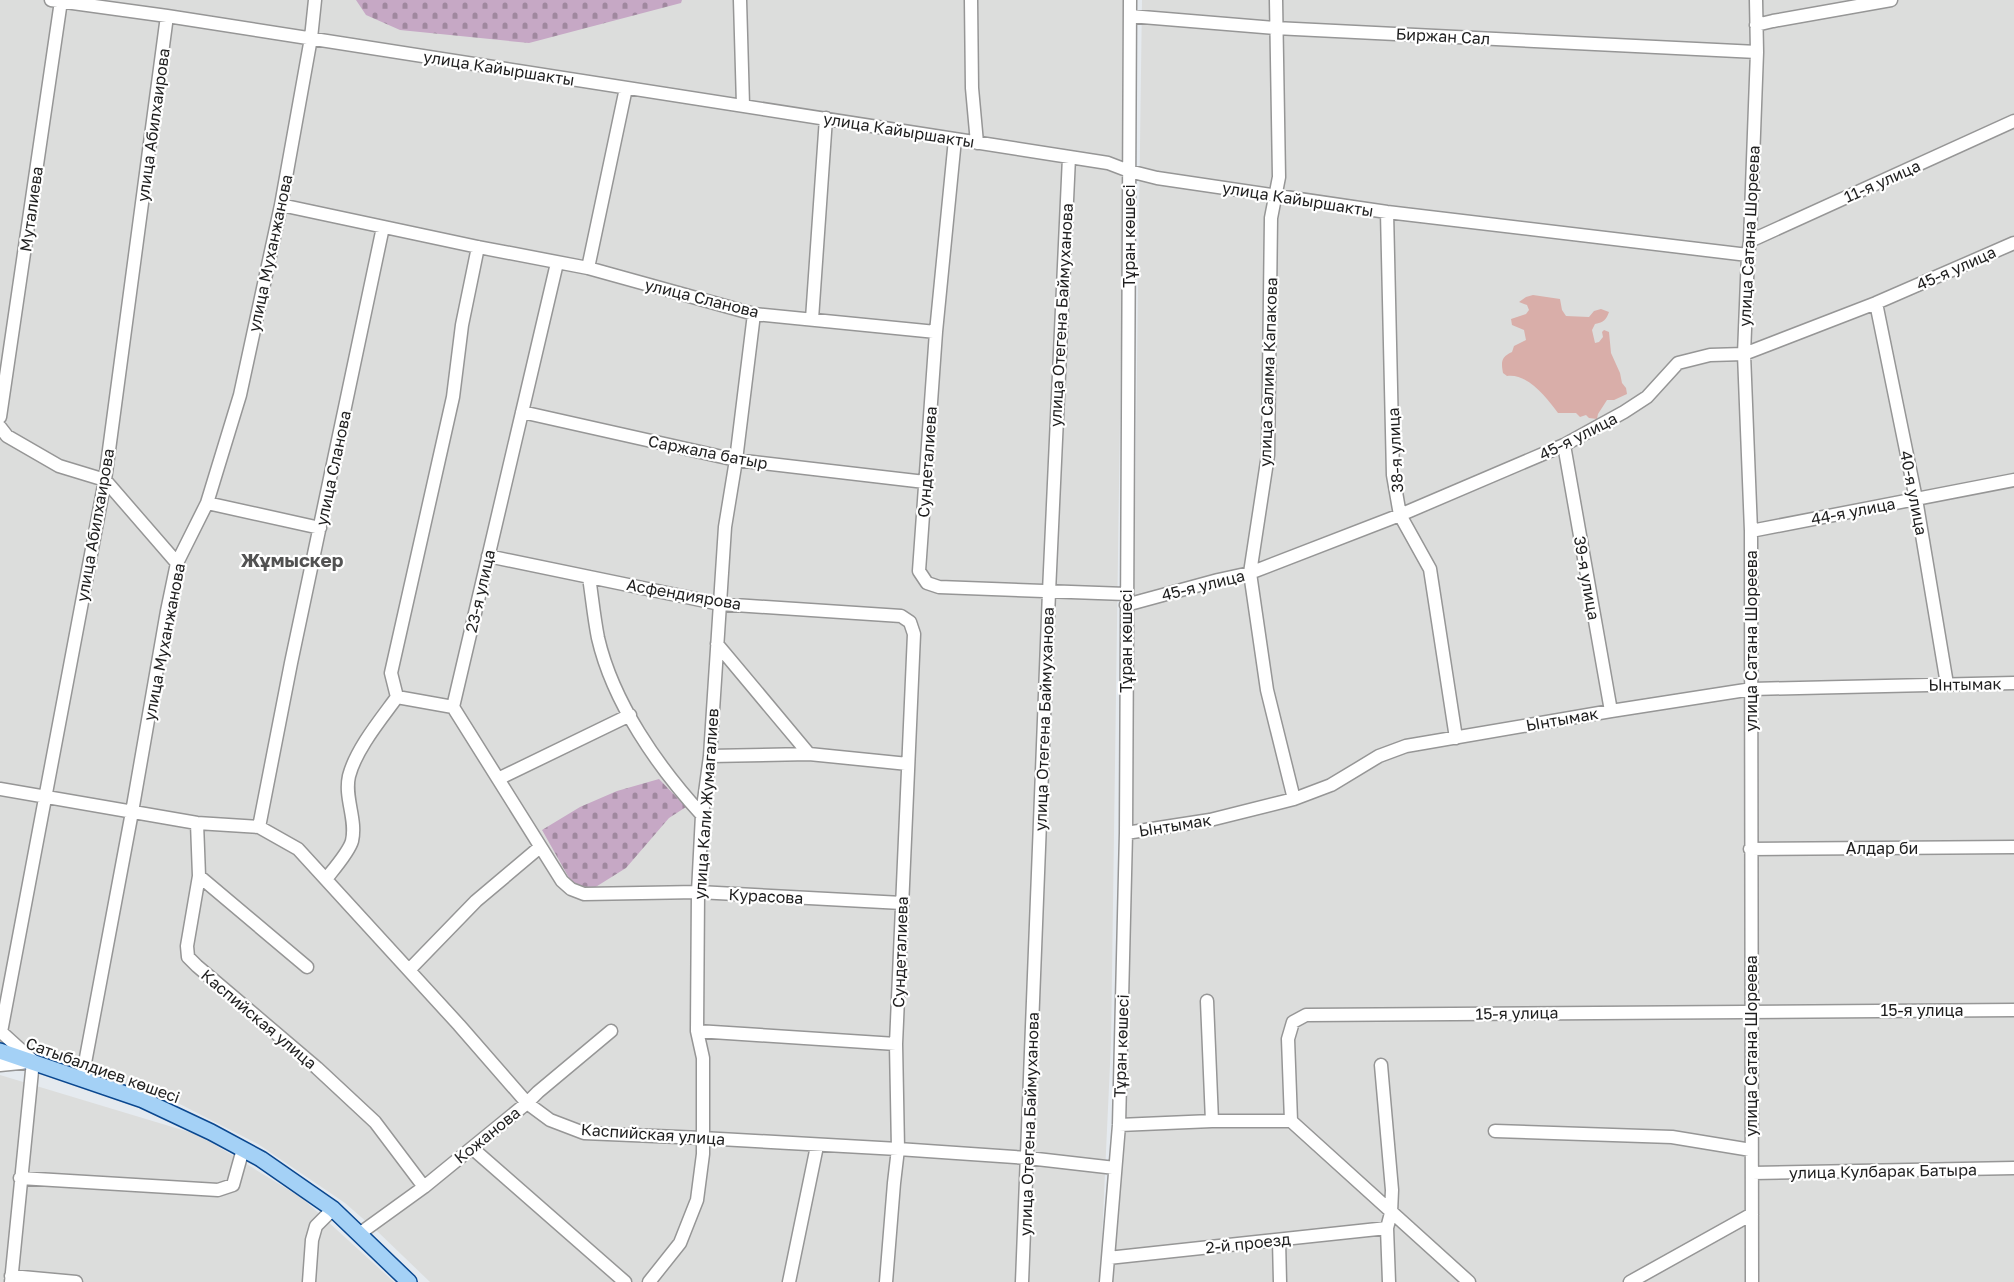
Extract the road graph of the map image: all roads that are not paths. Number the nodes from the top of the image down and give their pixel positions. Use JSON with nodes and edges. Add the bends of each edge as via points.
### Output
{"nodes":[{"id":1,"x":315,"y":0,"type":"edge"},
{"id":2,"x":740,"y":0,"type":"edge"},
{"id":3,"x":971,"y":0,"type":"edge"},
{"id":4,"x":1130,"y":0,"type":"edge"},
{"id":5,"x":1276,"y":0,"type":"edge"},
{"id":6,"x":1756,"y":0,"type":"edge"},
{"id":7,"x":1891,"y":0,"type":"edge"},
{"id":8,"x":56,"y":1,"type":"edge"},
{"id":9,"x":167,"y":16,"type":"junction"},
{"id":10,"x":1130,"y":16,"type":"junction"},
{"id":11,"x":1756,"y":25,"type":"junction"},
{"id":12,"x":1275,"y":28,"type":"junction"},
{"id":13,"x":311,"y":38,"type":"junction"},
{"id":14,"x":1757,"y":52,"type":"junction"},
{"id":15,"x":626,"y":88,"type":"junction"},
{"id":16,"x":744,"y":105,"type":"junction"},
{"id":17,"x":826,"y":118,"type":"junction"},
{"id":18,"x":2014,"y":121,"type":"edge"},
{"id":19,"x":955,"y":139,"type":"junction"},
{"id":20,"x":977,"y":143,"type":"junction"},
{"id":21,"x":1069,"y":157,"type":"junction"},
{"id":22,"x":1130,"y":171,"type":"junction"},
{"id":23,"x":1275,"y":195,"type":"junction"},
{"id":24,"x":281,"y":205,"type":"junction"},
{"id":25,"x":1388,"y":212,"type":"junction"},
{"id":26,"x":383,"y":227,"type":"junction"},
{"id":27,"x":1750,"y":241,"type":"junction"},
{"id":28,"x":478,"y":247,"type":"junction"},
{"id":29,"x":2013,"y":247,"type":"edge"},
{"id":30,"x":1748,"y":255,"type":"junction"},
{"id":31,"x":557,"y":263,"type":"junction"},
{"id":32,"x":588,"y":268,"type":"junction"},
{"id":33,"x":1876,"y":303,"type":"junction"},
{"id":34,"x":754,"y":314,"type":"junction"},
{"id":35,"x":812,"y":320,"type":"junction"},
{"id":36,"x":936,"y":332,"type":"junction"},
{"id":37,"x":1744,"y":354,"type":"junction"},
{"id":38,"x":522,"y":412,"type":"junction"},
{"id":39,"x":0,"y":417,"type":"edge"},
{"id":40,"x":0,"y":427,"type":"edge"},
{"id":41,"x":1564,"y":445,"type":"junction"},
{"id":42,"x":736,"y":460,"type":"junction"},
{"id":43,"x":105,"y":480,"type":"junction"},
{"id":44,"x":2014,"y":480,"type":"edge"},
{"id":45,"x":925,"y":482,"type":"junction"},
{"id":46,"x":1916,"y":499,"type":"junction"},
{"id":47,"x":207,"y":503,"type":"junction"},
{"id":48,"x":1400,"y":515,"type":"junction"},
{"id":49,"x":320,"y":528,"type":"junction"},
{"id":50,"x":1750,"y":531,"type":"junction"},
{"id":51,"x":488,"y":556,"type":"junction"},
{"id":52,"x":177,"y":563,"type":"junction"},
{"id":53,"x":1250,"y":573,"type":"junction"},
{"id":54,"x":589,"y":577,"type":"junction"},
{"id":55,"x":1049,"y":592,"type":"junction"},
{"id":56,"x":1126,"y":600,"type":"junction"},
{"id":57,"x":720,"y":604,"type":"junction"},
{"id":58,"x":910,"y":622,"type":"joint"},
{"id":59,"x":717,"y":644,"type":"junction"},
{"id":60,"x":2014,"y":683,"type":"edge"},
{"id":61,"x":1947,"y":684,"type":"junction"},
{"id":62,"x":1752,"y":689,"type":"junction"},
{"id":63,"x":397,"y":697,"type":"junction"},
{"id":64,"x":453,"y":707,"type":"junction"},
{"id":65,"x":1610,"y":711,"type":"junction"},
{"id":66,"x":630,"y":714,"type":"junction"},
{"id":67,"x":1456,"y":738,"type":"junction"},
{"id":68,"x":809,"y":754,"type":"junction"},
{"id":69,"x":710,"y":756,"type":"junction"},
{"id":70,"x":908,"y":764,"type":"junction"},
{"id":71,"x":498,"y":779,"type":"junction"},
{"id":72,"x":0,"y":789,"type":"edge"},
{"id":73,"x":44,"y":798,"type":"junction"},
{"id":74,"x":1294,"y":799,"type":"junction"},
{"id":75,"x":132,"y":812,"type":"junction"},
{"id":76,"x":702,"y":815,"type":"junction"},
{"id":77,"x":197,"y":823,"type":"junction"},
{"id":78,"x":259,"y":827,"type":"junction"},
{"id":79,"x":1126,"y":833,"type":"junction"},
{"id":80,"x":540,"y":847,"type":"junction"},
{"id":81,"x":2014,"y":847,"type":"edge"},
{"id":82,"x":1750,"y":849,"type":"junction"},
{"id":83,"x":199,"y":876,"type":"junction"},
{"id":84,"x":326,"y":879,"type":"junction"},
{"id":85,"x":698,"y":892,"type":"junction"},
{"id":86,"x":902,"y":903,"type":"junction"},
{"id":87,"x":307,"y":967,"type":"dead end"},
{"id":88,"x":409,"y":970,"type":"junction"},
{"id":89,"x":1207,"y":1000,"type":"dead end"},
{"id":90,"x":2014,"y":1010,"type":"edge"},
{"id":91,"x":1751,"y":1011,"type":"junction"},
{"id":92,"x":611,"y":1031,"type":"dead end"},
{"id":93,"x":697,"y":1031,"type":"junction"},
{"id":94,"x":1,"y":1032,"type":"edge"},
{"id":95,"x":896,"y":1044,"type":"junction"},
{"id":96,"x":0,"y":1051,"type":"edge"},
{"id":97,"x":33,"y":1062,"type":"junction"},
{"id":98,"x":1382,"y":1064,"type":"dead end"},
{"id":99,"x":0,"y":1065,"type":"edge"},
{"id":100,"x":82,"y":1079,"type":"junction"},
{"id":101,"x":527,"y":1103,"type":"junction"},
{"id":102,"x":1212,"y":1121,"type":"junction"},
{"id":103,"x":1291,"y":1121,"type":"junction"},
{"id":104,"x":1118,"y":1125,"type":"junction"},
{"id":105,"x":1495,"y":1131,"type":"dead end"},
{"id":106,"x":702,"y":1138,"type":"junction"},
{"id":107,"x":817,"y":1146,"type":"junction"},
{"id":108,"x":472,"y":1148,"type":"junction"},
{"id":109,"x":243,"y":1149,"type":"junction"},
{"id":110,"x":898,"y":1149,"type":"junction"},
{"id":111,"x":1751,"y":1150,"type":"junction"},
{"id":112,"x":1028,"y":1158,"type":"junction"},
{"id":113,"x":1115,"y":1168,"type":"junction"},
{"id":114,"x":2014,"y":1168,"type":"edge"},
{"id":115,"x":1752,"y":1173,"type":"junction"},
{"id":116,"x":20,"y":1178,"type":"junction"},
{"id":117,"x":424,"y":1187,"type":"junction"},
{"id":118,"x":333,"y":1209,"type":"junction"},
{"id":119,"x":1391,"y":1213,"type":"junction"},
{"id":120,"x":1752,"y":1214,"type":"junction"},
{"id":121,"x":1387,"y":1228,"type":"junction"},
{"id":122,"x":360,"y":1234,"type":"junction"},
{"id":123,"x":1279,"y":1240,"type":"junction"},
{"id":124,"x":1108,"y":1258,"type":"junction"},
{"id":125,"x":11,"y":1279,"type":"edge"},
{"id":126,"x":76,"y":1282,"type":"edge"},
{"id":127,"x":309,"y":1282,"type":"edge"},
{"id":128,"x":409,"y":1282,"type":"edge"},
{"id":129,"x":625,"y":1282,"type":"edge"},
{"id":130,"x":649,"y":1282,"type":"edge"},
{"id":131,"x":789,"y":1282,"type":"edge"},
{"id":132,"x":886,"y":1282,"type":"edge"},
{"id":133,"x":1022,"y":1282,"type":"edge"},
{"id":134,"x":1106,"y":1282,"type":"edge"},
{"id":135,"x":1280,"y":1282,"type":"edge"},
{"id":136,"x":1389,"y":1282,"type":"edge"},
{"id":137,"x":1469,"y":1282,"type":"edge"},
{"id":138,"x":1630,"y":1282,"type":"edge"},
{"id":139,"x":1752,"y":1282,"type":"edge"}],
"edges":[{"from":1,"to":13,"type":"street","name":"улица Муханжанова"},
{"from":2,"to":16,"type":"street"},
{"from":3,"to":20,"type":"street","via":[[972,88]]},
{"from":4,"to":10,"type":"street","name":"Тұран көшесі"},
{"from":5,"to":12,"type":"street","name":"улица Салима Капакова"},
{"from":6,"to":11,"type":"street","name":"улица Сатана Шореева"},
{"from":7,"to":11,"type":"street"},
{"from":8,"to":9,"type":"street","name":"улица Кайыршакты"},
{"from":8,"to":39,"type":"street","name":"Муталиева"},
{"from":9,"to":13,"type":"street","name":"улица Кайыршакты"},
{"from":9,"to":43,"type":"street","name":"улица Абилхаирова"},
{"from":10,"to":12,"type":"street","name":"Биржан Сал"},
{"from":10,"to":22,"type":"street","name":"Тұран көшесі"},
{"from":11,"to":14,"type":"street","name":"улица Сатана Шореева"},
{"from":12,"to":14,"type":"street","name":"Биржан Сал"},
{"from":12,"to":23,"type":"street","name":"улица Салима Капакова","via":[[1279,177]]},
{"from":13,"to":15,"type":"street","name":"улица Кайыршакты"},
{"from":13,"to":24,"type":"street","name":"улица Муханжанова"},
{"from":14,"to":27,"type":"street","name":"улица Сатана Шореева"},
{"from":15,"to":16,"type":"street","name":"улица Кайыршакты"},
{"from":15,"to":32,"type":"street"},
{"from":16,"to":17,"type":"street","name":"улица Кайыршакты"},
{"from":17,"to":19,"type":"street","name":"улица Кайыршакты"},
{"from":17,"to":35,"type":"street"},
{"from":18,"to":27,"type":"street","name":"11-я улица"},
{"from":19,"to":20,"type":"street","name":"улица Кайыршакты"},
{"from":19,"to":36,"type":"street","name":"Сундеталиева"},
{"from":20,"to":21,"type":"street","name":"улица Кайыршакты"},
{"from":21,"to":22,"type":"street","name":"улица Кайыршакты","via":[[1108,163]]},
{"from":21,"to":55,"type":"street","name":"улица Отегена Баймуханова"},
{"from":22,"to":23,"type":"street","name":"улица Кайыршакты"},
{"from":22,"to":56,"type":"street","name":"Тұран көшесі"},
{"from":23,"to":25,"type":"street","name":"улица Кайыршакты"},
{"from":23,"to":53,"type":"street","name":"улица Салима Капакова","via":[[1268,455]]},
{"from":24,"to":26,"type":"street","name":"улица Сланова"},
{"from":24,"to":47,"type":"street","name":"улица Муханжанова","via":[[240,395]]},
{"from":25,"to":30,"type":"street","name":"улица Кайыршакты"},
{"from":25,"to":48,"type":"street","name":"38-я улица","via":[[1393,475]]},
{"from":26,"to":28,"type":"street","name":"улица Сланова"},
{"from":26,"to":49,"type":"street","name":"улица Сланова"},
{"from":27,"to":30,"type":"street","name":"улица Сатана Шореева"},
{"from":28,"to":31,"type":"street","name":"улица Сланова"},
{"from":28,"to":63,"type":"street","via":[[452,397],[391,673]]},
{"from":29,"to":33,"type":"street","name":"45-я улица"},
{"from":30,"to":37,"type":"street","name":"улица Сатана Шореева"},
{"from":31,"to":32,"type":"street","name":"улица Сланова"},
{"from":31,"to":38,"type":"street","name":"23-я улица"},
{"from":32,"to":34,"type":"street","name":"улица Сланова"},
{"from":33,"to":37,"type":"street","name":"45-я улица"},
{"from":33,"to":46,"type":"street","name":"40-я улица"},
{"from":34,"to":35,"type":"street","name":"улица Сланова"},
{"from":34,"to":42,"type":"street","name":"улица Кали Жумагалиев"},
{"from":35,"to":36,"type":"street","name":"улица Сланова"},
{"from":36,"to":45,"type":"street","name":"Сундеталиева"},
{"from":37,"to":41,"type":"street","name":"45-я улица","via":[[1710,355],[1678,363],[1647,397]]},
{"from":37,"to":50,"type":"street","name":"улица Сатана Шореева"},
{"from":38,"to":42,"type":"street","name":"Саржала батыр"},
{"from":38,"to":51,"type":"street","name":"23-я улица"},
{"from":40,"to":43,"type":"street","via":[[7,436],[59,466]]},
{"from":41,"to":48,"type":"street","name":"45-я улица"},
{"from":41,"to":65,"type":"street","name":"39-я улица"},
{"from":42,"to":45,"type":"street","name":"Саржала батыр"},
{"from":42,"to":57,"type":"street","name":"улица Кали Жумагалиев","via":[[725,527]]},
{"from":43,"to":52,"type":"street"},
{"from":43,"to":73,"type":"street","name":"улица Абилхаирова"},
{"from":44,"to":46,"type":"street","name":"44-я улица"},
{"from":45,"to":55,"type":"street","name":"Сундеталиева","via":[[919,571],[927,583],[938,587]]},
{"from":46,"to":50,"type":"street","name":"44-я улица"},
{"from":46,"to":61,"type":"street","name":"40-я улица"},
{"from":47,"to":49,"type":"street"},
{"from":47,"to":52,"type":"street","name":"улица Муханжанова"},
{"from":48,"to":53,"type":"street","name":"45-я улица"},
{"from":48,"to":67,"type":"street","name":"38-я улица","via":[[1430,569]]},
{"from":49,"to":78,"type":"street","name":"улица Сланова"},
{"from":50,"to":62,"type":"street","name":"улица Сатана Шореева"},
{"from":51,"to":54,"type":"street","name":"Асфендиярова"},
{"from":51,"to":64,"type":"street","name":"23-я улица"},
{"from":52,"to":75,"type":"street","name":"улица Муханжанова"},
{"from":53,"to":56,"type":"street","name":"45-я улица"},
{"from":53,"to":74,"type":"street","name":"улица Салима Капакова","via":[[1267,690]]},
{"from":54,"to":57,"type":"street","name":"Асфендиярова"},
{"from":54,"to":66,"type":"street","via":[[598,639],[616,689]]},
{"from":55,"to":56,"type":"street","name":"Сундеталиева"},
{"from":55,"to":112,"type":"street","name":"улица Отегена Баймуханова"},
{"from":56,"to":79,"type":"street","name":"Тұран көшесі"},
{"from":57,"to":58,"type":"street","name":"Асфендиярова","via":[[900,616]]},
{"from":57,"to":59,"type":"street","name":"улица Кали Жумагалиев"},
{"from":58,"to":70,"type":"street","name":"Сундеталиева","via":[[914,634]]},
{"from":59,"to":68,"type":"street"},
{"from":59,"to":69,"type":"street","name":"улица Кали Жумагалиев"},
{"from":60,"to":61,"type":"street","name":"Ынтымак"},
{"from":61,"to":62,"type":"street","name":"Ынтымак"},
{"from":62,"to":65,"type":"street","name":"Ынтымак"},
{"from":62,"to":82,"type":"street","name":"улица Сатана Шореева"},
{"from":63,"to":64,"type":"street"},
{"from":63,"to":84,"type":"street","via":[[367,738],[350,775],[348,795],[352,842]]},
{"from":64,"to":71,"type":"street"},
{"from":65,"to":67,"type":"street","name":"Ынтымак"},
{"from":66,"to":71,"type":"street"},
{"from":66,"to":76,"type":"street","via":[[655,759]]},
{"from":67,"to":74,"type":"street","name":"Ынтымак","via":[[1406,746],[1379,756],[1331,785]]},
{"from":68,"to":69,"type":"street"},
{"from":68,"to":70,"type":"street"},
{"from":69,"to":76,"type":"street","name":"улица Кали Жумагалиев"},
{"from":70,"to":86,"type":"street","name":"Сундеталиева"},
{"from":71,"to":80,"type":"street"},
{"from":72,"to":73,"type":"street","name":"Каспийская улица"},
{"from":73,"to":75,"type":"street","name":"Каспийская улица"},
{"from":73,"to":94,"type":"street","name":"улица Абилхаирова"},
{"from":74,"to":79,"type":"street","name":"Ынтымак","via":[[1210,820]]},
{"from":75,"to":77,"type":"street","name":"Каспийская улица"},
{"from":75,"to":100,"type":"street","name":"улица Муханжанова"},
{"from":76,"to":85,"type":"street","name":"улица Кали Жумагалиев"},
{"from":77,"to":78,"type":"street","name":"Каспийская улица"},
{"from":77,"to":83,"type":"street","name":"Каспийская улица"},
{"from":78,"to":84,"type":"street","name":"Каспийская улица","via":[[298,850]]},
{"from":79,"to":104,"type":"street","name":"Тұран көшесі"},
{"from":80,"to":85,"type":"street","name":"Курасова","via":[[562,881],[584,894]]},
{"from":80,"to":88,"type":"street","via":[[476,901]]},
{"from":81,"to":82,"type":"street","name":"Алдар би"},
{"from":82,"to":91,"type":"street","name":"улица Сатана Шореева"},
{"from":83,"to":87,"type":"street"},
{"from":83,"to":117,"type":"street","name":"Каспийская улица","via":[[188,957],[375,1122]]},
{"from":84,"to":88,"type":"street","name":"Каспийская улица"},
{"from":85,"to":86,"type":"street","name":"Курасова"},
{"from":85,"to":93,"type":"street","name":"улица Кали Жумагалиев"},
{"from":86,"to":95,"type":"street","name":"Сундеталиева"},
{"from":88,"to":101,"type":"street","name":"Каспийская улица"},
{"from":89,"to":102,"type":"street"},
{"from":90,"to":91,"type":"street","name":"15-я улица"},
{"from":91,"to":103,"type":"street","name":"15-я улица","via":[[1306,1015],[1293,1022],[1288,1039]]},
{"from":91,"to":111,"type":"street","name":"улица Сатана Шореева"},
{"from":92,"to":101,"type":"street","name":"Кожанова"},
{"from":93,"to":95,"type":"street"},
{"from":93,"to":106,"type":"street","name":"улица Кали Жумагалиев","via":[[703,1058]]},
{"from":94,"to":97,"type":"street"},
{"from":95,"to":110,"type":"street","name":"Сундеталиева"},
{"from":96,"to":97,"type":"main road","name":"Сатыбалдиев көшесі"},
{"from":97,"to":99,"type":"street"},
{"from":97,"to":100,"type":"main road","name":"Сатыбалдиев көшесі"},
{"from":97,"to":116,"type":"street"},
{"from":98,"to":119,"type":"street"},
{"from":100,"to":109,"type":"main road","name":"Сатыбалдиев көшесі","via":[[142,1100]]},
{"from":101,"to":106,"type":"street","name":"Каспийская улица","via":[[550,1120],[584,1133]]},
{"from":101,"to":108,"type":"street","name":"Кожанова"},
{"from":102,"to":103,"type":"street"},
{"from":102,"to":104,"type":"street"},
{"from":103,"to":119,"type":"street"},
{"from":104,"to":113,"type":"street","name":"Тұран көшесі"},
{"from":105,"to":111,"type":"street","via":[[1672,1136]]},
{"from":106,"to":107,"type":"street","name":"Каспийская улица"},
{"from":106,"to":130,"type":"street","name":"улица Кали Жумагалиев","via":[[697,1200],[680,1243]]},
{"from":107,"to":110,"type":"street","name":"Каспийская улица"},
{"from":107,"to":131,"type":"street"},
{"from":108,"to":117,"type":"street","name":"Кожанова"},
{"from":108,"to":129,"type":"street"},
{"from":109,"to":116,"type":"street","via":[[233,1185],[218,1190]]},
{"from":109,"to":118,"type":"main road","name":"Сатыбалдиев көшесі"},
{"from":110,"to":112,"type":"street","name":"Каспийская улица"},
{"from":110,"to":132,"type":"street","name":"Сундеталиева"},
{"from":111,"to":115,"type":"street","name":"улица Сатана Шореева"},
{"from":112,"to":113,"type":"street","name":"Каспийская улица"},
{"from":112,"to":133,"type":"street","name":"улица Отегена Баймуханова"},
{"from":113,"to":124,"type":"street","name":"Тұран көшесі"},
{"from":114,"to":115,"type":"street","name":"улица Кулбарак Батыра"},
{"from":115,"to":120,"type":"street","name":"улица Сатана Шореева"},
{"from":116,"to":125,"type":"street"},
{"from":117,"to":122,"type":"street","name":"Кожанова"},
{"from":118,"to":122,"type":"main road","name":"Сатыбалдиев көшесі"},
{"from":118,"to":127,"type":"street","via":[[316,1226]]},
{"from":119,"to":121,"type":"street"},
{"from":119,"to":137,"type":"street"},
{"from":120,"to":138,"type":"street"},
{"from":120,"to":139,"type":"street","name":"улица Сатана Шореева"},
{"from":121,"to":123,"type":"street","name":"2-й проезд"},
{"from":121,"to":136,"type":"street"},
{"from":122,"to":128,"type":"main road","name":"Сатыбалдиев көшесі"},
{"from":123,"to":124,"type":"street","name":"2-й проезд"},
{"from":123,"to":135,"type":"street"},
{"from":124,"to":134,"type":"street","name":"Тұран көшесі"},
{"from":125,"to":126,"type":"street"}]}
